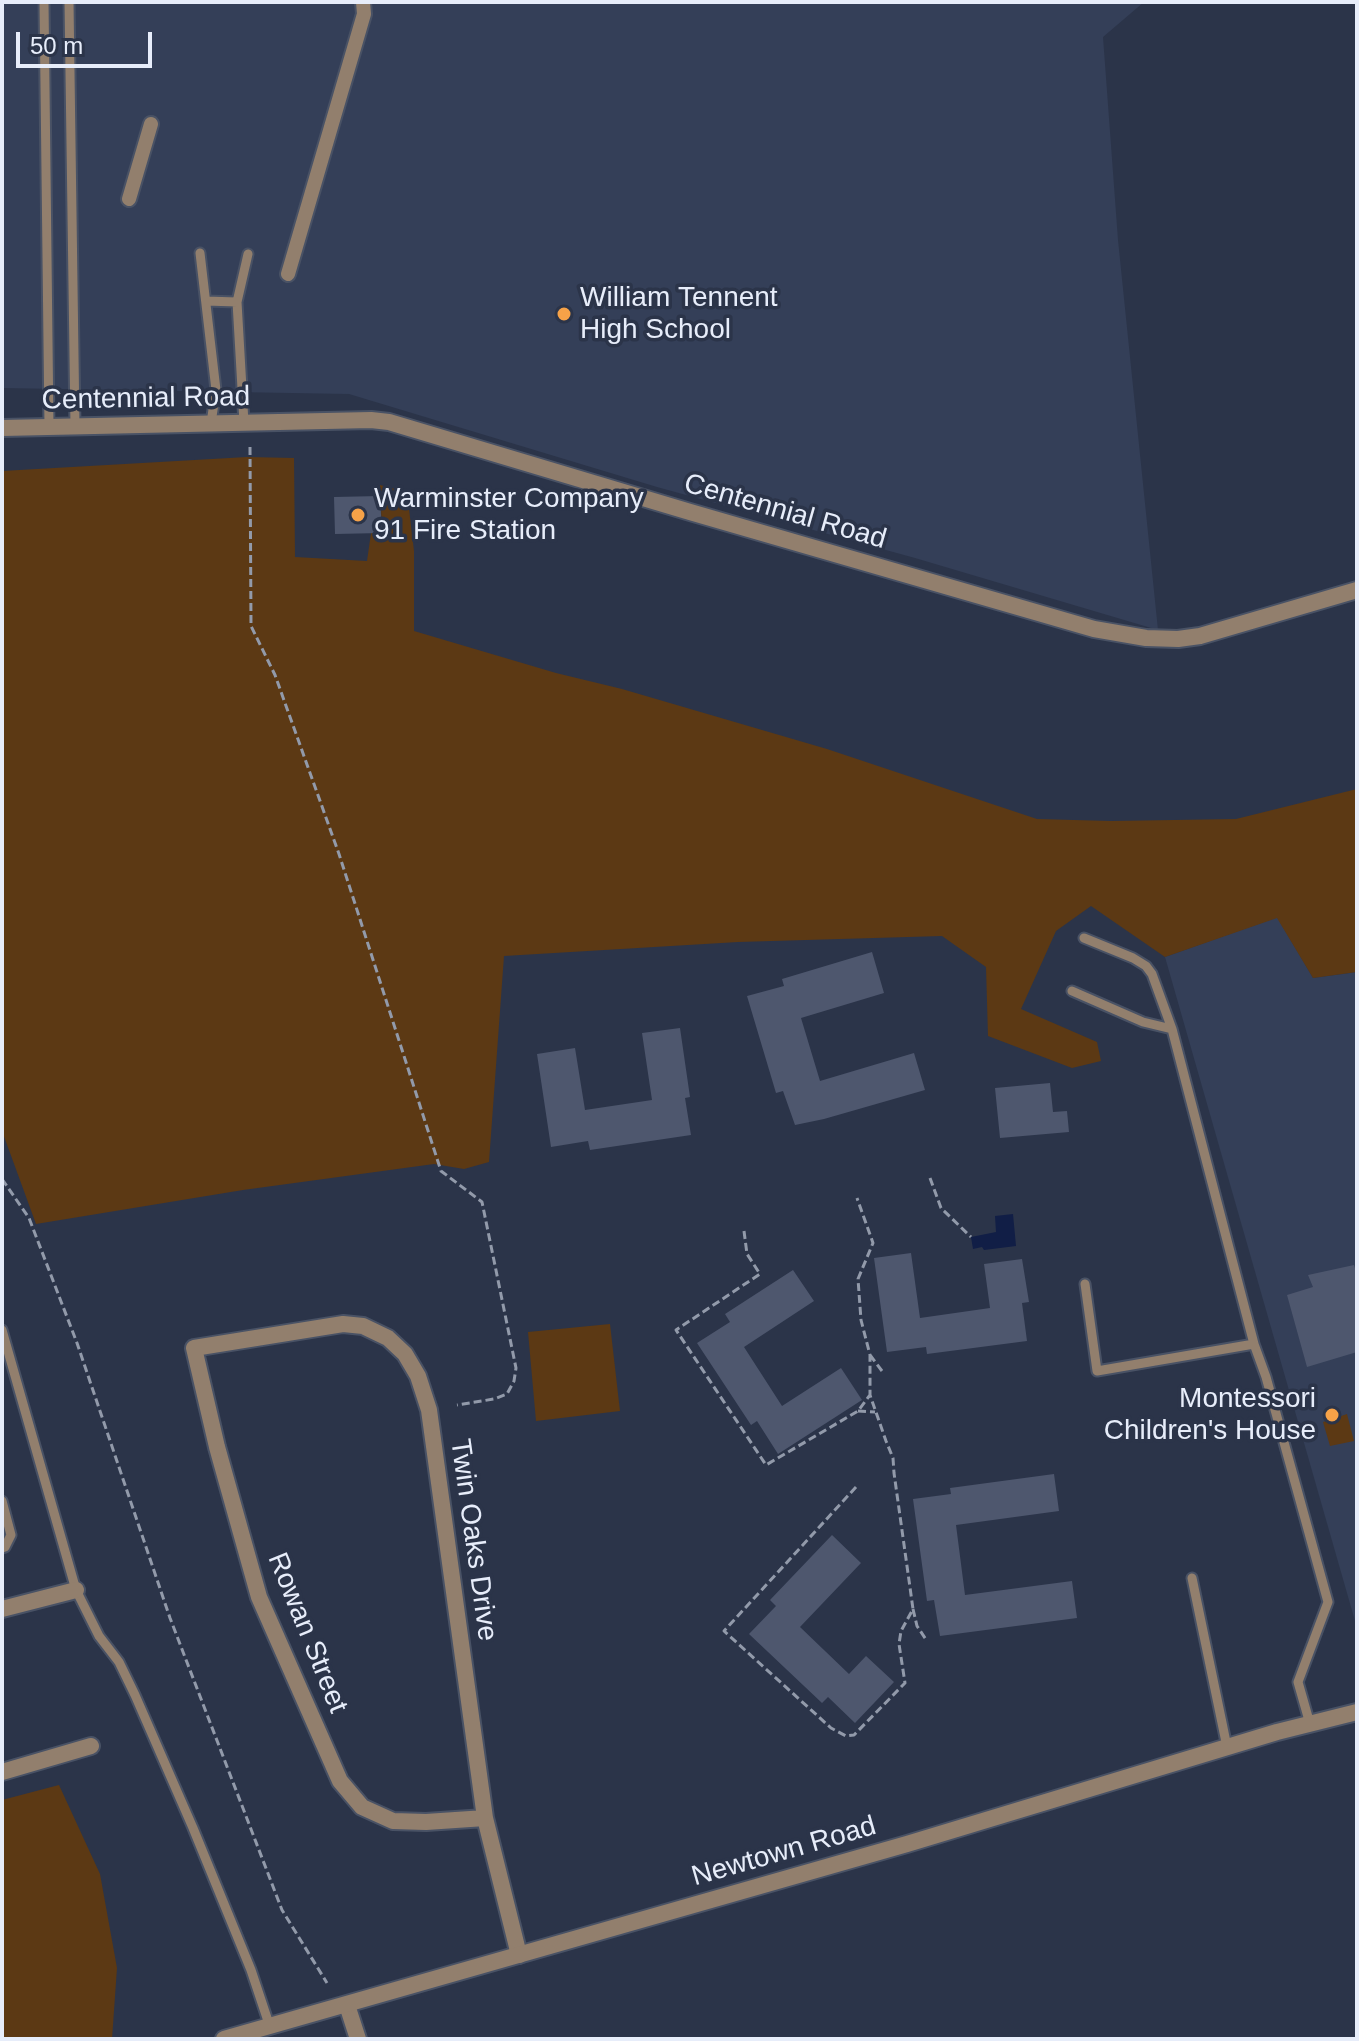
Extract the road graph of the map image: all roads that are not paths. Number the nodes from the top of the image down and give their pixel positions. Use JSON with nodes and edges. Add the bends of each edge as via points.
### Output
{"nodes":[{"id":1,"x":44,"y":2,"type":"edge"},
{"id":2,"x":69,"y":2,"type":"edge"},
{"id":3,"x":363,"y":2,"type":"edge"},
{"id":4,"x":151,"y":124,"type":"dead end"},
{"id":5,"x":129,"y":199,"type":"dead end"},
{"id":6,"x":200,"y":253,"type":"dead end"},
{"id":7,"x":248,"y":254,"type":"dead end"},
{"id":8,"x":288,"y":274,"type":"dead end"},
{"id":9,"x":206,"y":301,"type":"junction"},
{"id":10,"x":237,"y":302,"type":"junction"},
{"id":11,"x":211,"y":423,"type":"junction"},
{"id":12,"x":244,"y":423,"type":"junction"},
{"id":13,"x":75,"y":426,"type":"junction"},
{"id":14,"x":49,"y":427,"type":"junction"},
{"id":15,"x":2,"y":428,"type":"edge"},
{"id":16,"x":1357,"y":590,"type":"edge"},
{"id":17,"x":1084,"y":938,"type":"dead end"},
{"id":18,"x":1072,"y":991,"type":"dead end"},
{"id":19,"x":1172,"y":1029,"type":"junction"},
{"id":20,"x":1085,"y":1284,"type":"dead end"},
{"id":21,"x":2,"y":1330,"type":"edge"},
{"id":22,"x":1254,"y":1344,"type":"junction"},
{"id":23,"x":194,"y":1348,"type":"joint"},
{"id":24,"x":2,"y":1501,"type":"edge"},
{"id":25,"x":2,"y":1548,"type":"edge"},
{"id":26,"x":1192,"y":1578,"type":"dead end"},
{"id":27,"x":76,"y":1590,"type":"junction"},
{"id":28,"x":2,"y":1609,"type":"edge"},
{"id":29,"x":1357,"y":1712,"type":"edge"},
{"id":30,"x":1310,"y":1724,"type":"junction"},
{"id":31,"x":91,"y":1746,"type":"dead end"},
{"id":32,"x":1227,"y":1747,"type":"junction"},
{"id":33,"x":2,"y":1772,"type":"edge"},
{"id":34,"x":485,"y":1818,"type":"junction"},
{"id":35,"x":519,"y":1955,"type":"junction"},
{"id":36,"x":347,"y":2005,"type":"junction"},
{"id":37,"x":270,"y":2027,"type":"junction"},
{"id":38,"x":224,"y":2039,"type":"edge"},
{"id":39,"x":358,"y":2039,"type":"edge"}],
"edges":[{"from":1,"to":14,"type":"lane"},
{"from":2,"to":13,"type":"lane"},
{"from":3,"to":8,"type":"street","via":[[364,14]]},
{"from":4,"to":5,"type":"street"},
{"from":6,"to":9,"type":"lane"},
{"from":7,"to":10,"type":"lane"},
{"from":9,"to":10,"type":"lane"},
{"from":9,"to":11,"type":"lane","via":[[216,390]]},
{"from":10,"to":12,"type":"lane"},
{"from":11,"to":12,"type":"street","name":"Centennial Road"},
{"from":11,"to":13,"type":"street","name":"Centennial Road"},
{"from":12,"to":16,"type":"street","name":"Centennial Road","via":[[389,422],[1079,625],[1146,638],[1200,636]]},
{"from":13,"to":14,"type":"street","name":"Centennial Road"},
{"from":14,"to":15,"type":"street","name":"Centennial Road"},
{"from":17,"to":19,"type":"lane","via":[[1146,966]]},
{"from":18,"to":19,"type":"lane"},
{"from":19,"to":22,"type":"lane"},
{"from":20,"to":22,"type":"lane","via":[[1097,1371]]},
{"from":21,"to":27,"type":"lane"},
{"from":22,"to":30,"type":"lane","via":[[1328,1602],[1298,1682]]},
{"from":23,"to":34,"type":"street","name":"Rowan Street","via":[[259,1597],[340,1781],[362,1807],[393,1821]]},
{"from":23,"to":34,"type":"street","name":"Twin Oaks Drive","via":[[343,1324],[363,1326],[388,1338],[405,1354],[429,1410]]},
{"from":24,"to":25,"type":"lane","via":[[11,1535]]},
{"from":26,"to":32,"type":"lane"},
{"from":27,"to":28,"type":"street"},
{"from":27,"to":37,"type":"lane","via":[[119,1662],[146,1722]]},
{"from":29,"to":30,"type":"street","name":"Newtown Road"},
{"from":30,"to":32,"type":"street","name":"Newtown Road"},
{"from":31,"to":33,"type":"street"},
{"from":32,"to":35,"type":"street","name":"Newtown Road"},
{"from":34,"to":35,"type":"street","name":"Twin Oaks Drive"},
{"from":35,"to":36,"type":"street","name":"Newtown Road"},
{"from":36,"to":37,"type":"street","name":"Newtown Road"},
{"from":36,"to":39,"type":"street"},
{"from":37,"to":38,"type":"street","name":"Newtown Road"}]}
